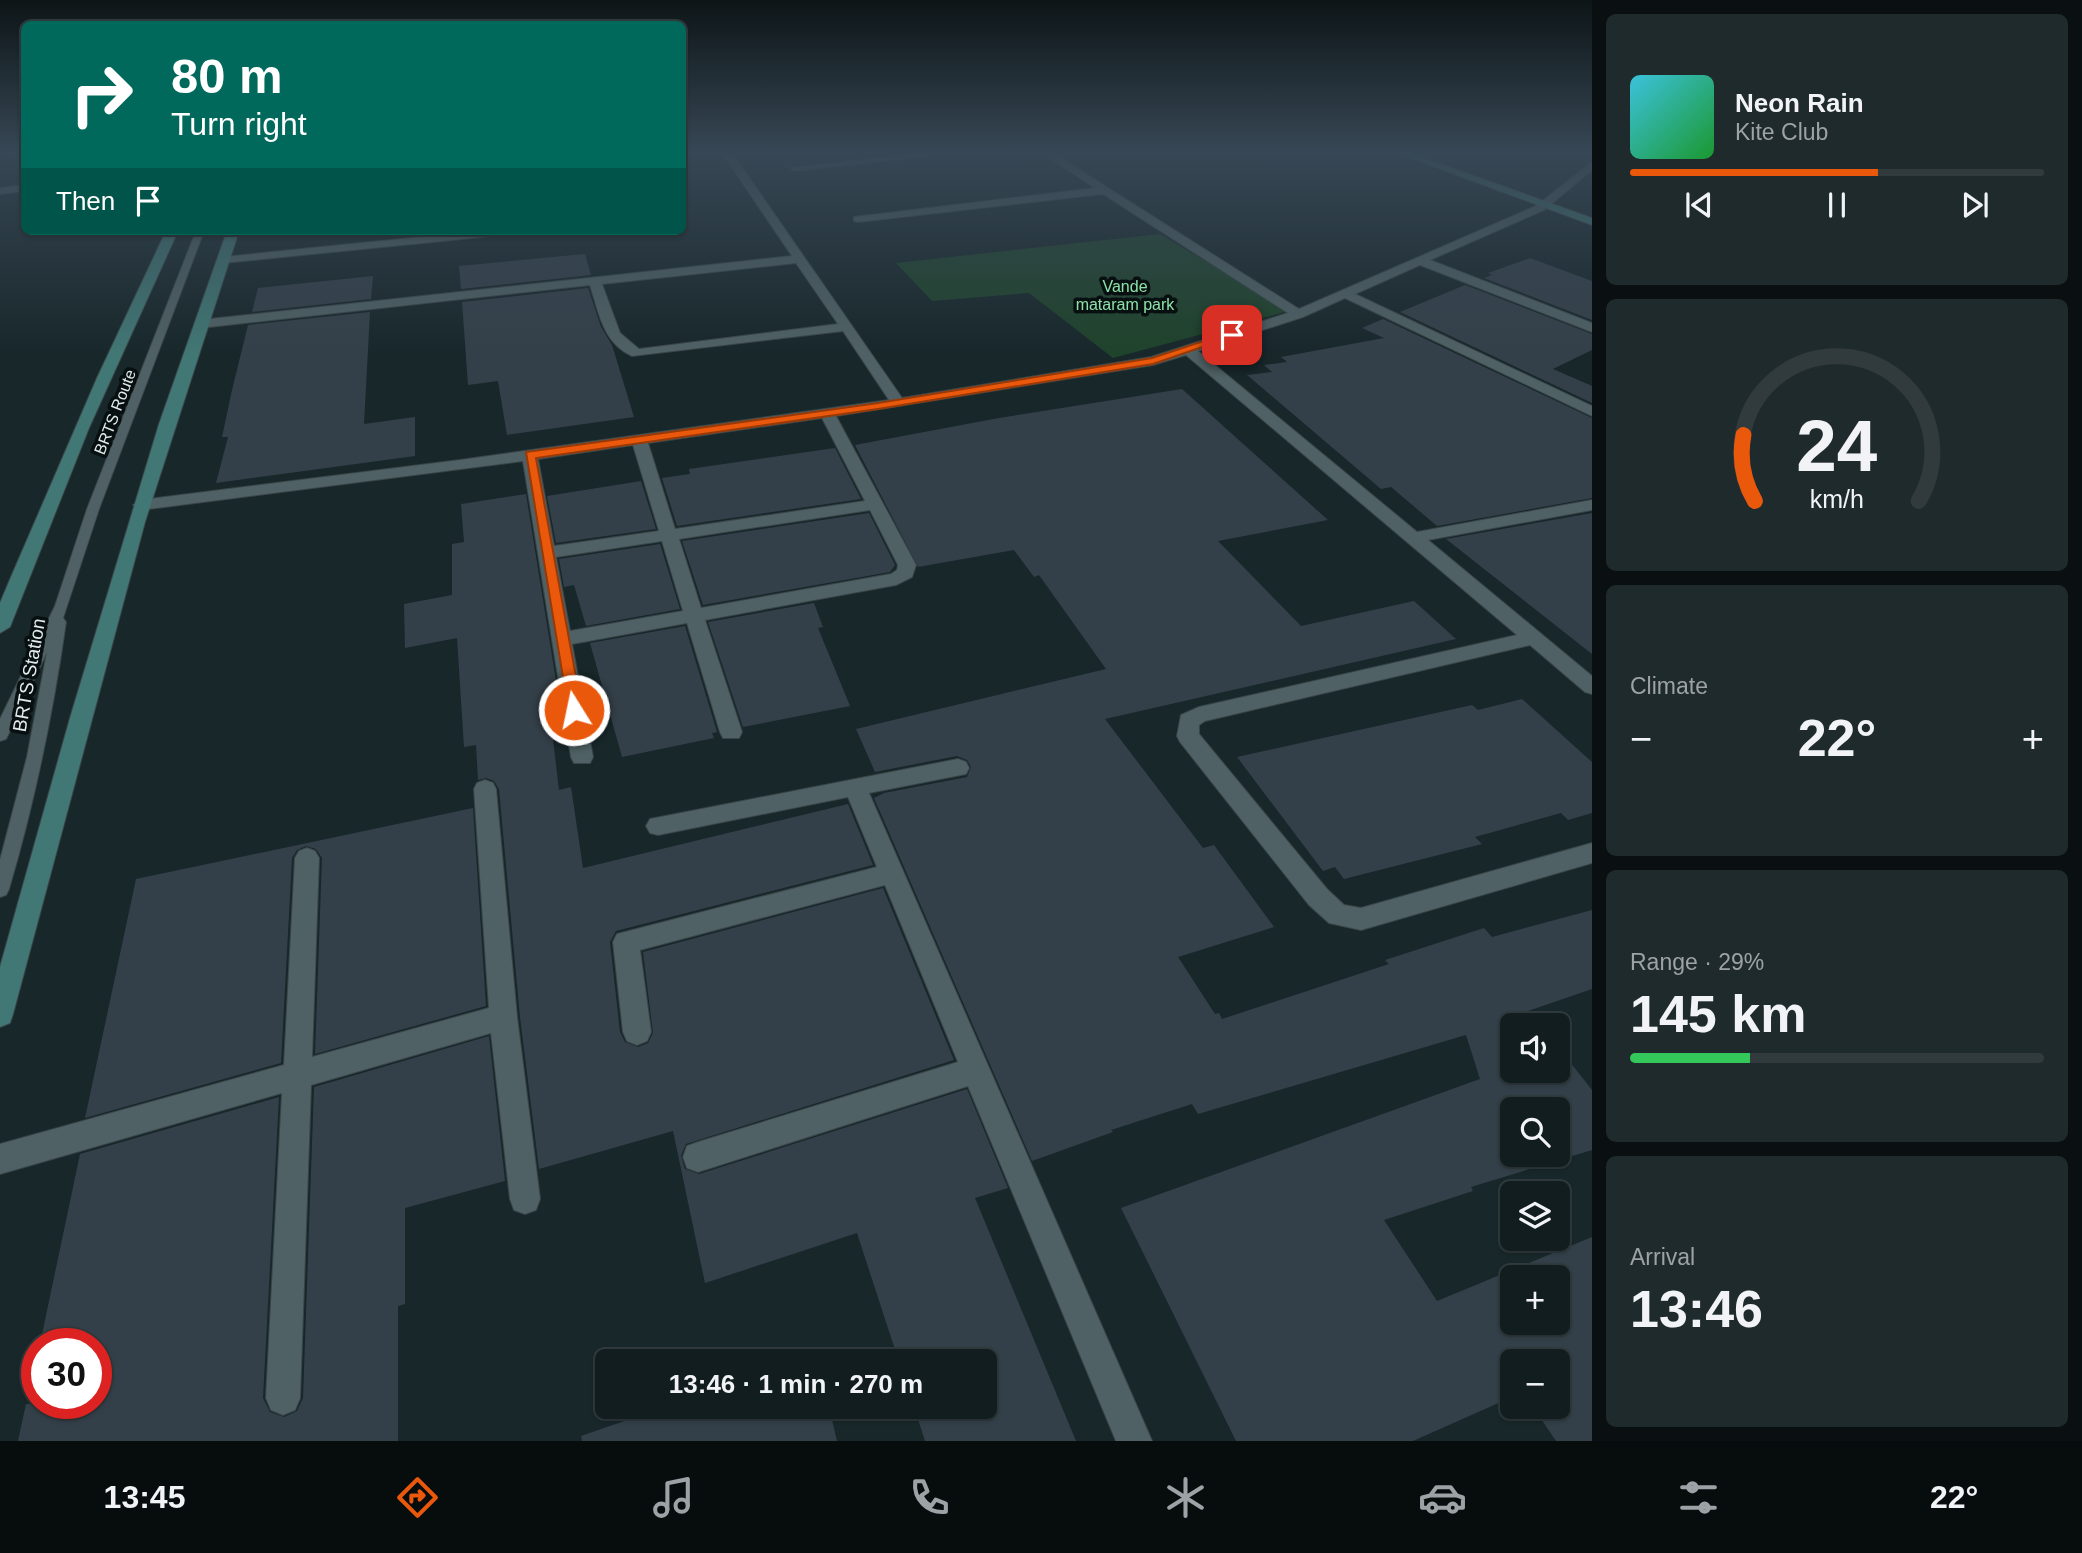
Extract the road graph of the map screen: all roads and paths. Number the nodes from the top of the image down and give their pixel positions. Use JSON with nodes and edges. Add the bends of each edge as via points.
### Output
{"nodes":[{"id":1,"x":773,"y":220,"type":"edge"},
{"id":2,"x":1155,"y":220,"type":"edge"},
{"id":3,"x":1510,"y":220,"type":"edge"},
{"id":4,"x":170,"y":235,"type":"edge"},
{"id":5,"x":198,"y":235,"type":"edge"},
{"id":6,"x":232,"y":235,"type":"edge"},
{"id":7,"x":473,"y":235,"type":"edge"},
{"id":8,"x":799,"y":259,"type":"junction"},
{"id":9,"x":223,"y":260,"type":"junction"},
{"id":10,"x":1419,"y":260,"type":"junction"},
{"id":11,"x":595,"y":281,"type":"junction"},
{"id":12,"x":1344,"y":293,"type":"junction"},
{"id":13,"x":1298,"y":313,"type":"junction"},
{"id":14,"x":200,"y":324,"type":"junction"},
{"id":15,"x":846,"y":327,"type":"junction"},
{"id":16,"x":1592,"y":328,"type":"edge"},
{"id":17,"x":1188,"y":349,"type":"junction"},
{"id":18,"x":898,"y":403,"type":"junction"},
{"id":19,"x":1592,"y":412,"type":"edge"},
{"id":20,"x":827,"y":413,"type":"junction"},
{"id":21,"x":639,"y":440,"type":"junction"},
{"id":22,"x":530,"y":455,"type":"junction"},
{"id":23,"x":874,"y":503,"type":"junction"},
{"id":24,"x":141,"y":505,"type":"junction"},
{"id":25,"x":1592,"y":505,"type":"edge"},
{"id":26,"x":668,"y":534,"type":"junction"},
{"id":27,"x":1412,"y":538,"type":"junction"},
{"id":28,"x":547,"y":553,"type":"junction"},
{"id":29,"x":62,"y":606,"type":"junction"},
{"id":30,"x":694,"y":615,"type":"junction"},
{"id":31,"x":0,"y":627,"type":"edge"},
{"id":32,"x":1534,"y":638,"type":"junction"},
{"id":33,"x":562,"y":639,"type":"junction"},
{"id":34,"x":1592,"y":686,"type":"edge"},
{"id":35,"x":731,"y":732,"type":"dead end"},
{"id":36,"x":0,"y":735,"type":"edge"},
{"id":37,"x":582,"y":757,"type":"dead end"},
{"id":38,"x":958,"y":768,"type":"dead end"},
{"id":39,"x":855,"y":788,"type":"junction"},
{"id":40,"x":485,"y":789,"type":"dead end"},
{"id":41,"x":658,"y":826,"type":"dead end"},
{"id":42,"x":1592,"y":853,"type":"edge"},
{"id":43,"x":307,"y":858,"type":"dead end"},
{"id":44,"x":892,"y":873,"type":"junction"},
{"id":45,"x":0,"y":889,"type":"edge"},
{"id":46,"x":0,"y":1014,"type":"edge"},
{"id":47,"x":503,"y":1017,"type":"junction"},
{"id":48,"x":638,"y":1032,"type":"dead end"},
{"id":49,"x":976,"y":1070,"type":"junction"},
{"id":50,"x":298,"y":1075,"type":"junction"},
{"id":51,"x":698,"y":1157,"type":"dead end"},
{"id":52,"x":0,"y":1159,"type":"edge"},
{"id":53,"x":525,"y":1199,"type":"dead end"},
{"id":54,"x":283,"y":1398,"type":"dead end"},
{"id":55,"x":1134,"y":1441,"type":"edge"}],
"edges":[{"from":1,"to":8,"type":"street"},
{"from":2,"to":13,"type":"street"},
{"from":3,"to":10,"type":"street"},
{"from":4,"to":31,"type":"main road","via":[[42,520]]},
{"from":5,"to":29,"type":"lane","name":"BRTS Route","via":[[93,509]]},
{"from":6,"to":9,"type":"main road"},
{"from":7,"to":9,"type":"street"},
{"from":8,"to":11,"type":"street"},
{"from":8,"to":15,"type":"street"},
{"from":9,"to":14,"type":"main road"},
{"from":10,"to":12,"type":"street"},
{"from":10,"to":16,"type":"street"},
{"from":11,"to":14,"type":"street"},
{"from":11,"to":15,"type":"street","via":[[614,339],[625,350],[637,353]]},
{"from":12,"to":13,"type":"street"},
{"from":12,"to":19,"type":"street"},
{"from":13,"to":17,"type":"street"},
{"from":14,"to":24,"type":"main road"},
{"from":15,"to":18,"type":"street"},
{"from":17,"to":18,"type":"street","via":[[1153,361]]},
{"from":17,"to":27,"type":"street"},
{"from":18,"to":20,"type":"street"},
{"from":20,"to":21,"type":"street"},
{"from":20,"to":23,"type":"street"},
{"from":21,"to":22,"type":"street"},
{"from":21,"to":26,"type":"street"},
{"from":22,"to":24,"type":"street"},
{"from":22,"to":28,"type":"street"},
{"from":23,"to":26,"type":"street"},
{"from":23,"to":30,"type":"street","via":[[907,565],[906,573],[896,579]]},
{"from":24,"to":46,"type":"main road"},
{"from":25,"to":27,"type":"street"},
{"from":26,"to":28,"type":"street"},
{"from":26,"to":30,"type":"street"},
{"from":27,"to":32,"type":"street"},
{"from":28,"to":33,"type":"street"},
{"from":29,"to":36,"type":"lane","name":"BRTS Station"},
{"from":29,"to":45,"type":"lane","name":"BRTS Station","via":[[22,820]]},
{"from":30,"to":33,"type":"street"},
{"from":30,"to":35,"type":"street"},
{"from":32,"to":34,"type":"street"},
{"from":32,"to":42,"type":"street","via":[[1199,715],[1188,721],[1188,736],[1318,897],[1339,915],[1361,919]]},
{"from":33,"to":37,"type":"street"},
{"from":38,"to":39,"type":"street"},
{"from":39,"to":41,"type":"street"},
{"from":39,"to":44,"type":"street"},
{"from":40,"to":47,"type":"street"},
{"from":43,"to":50,"type":"street"},
{"from":44,"to":48,"type":"street","via":[[626,943]]},
{"from":44,"to":49,"type":"street"},
{"from":47,"to":50,"type":"street"},
{"from":47,"to":53,"type":"street"},
{"from":49,"to":51,"type":"street"},
{"from":49,"to":55,"type":"street"},
{"from":50,"to":52,"type":"street"},
{"from":50,"to":54,"type":"street"}]}
